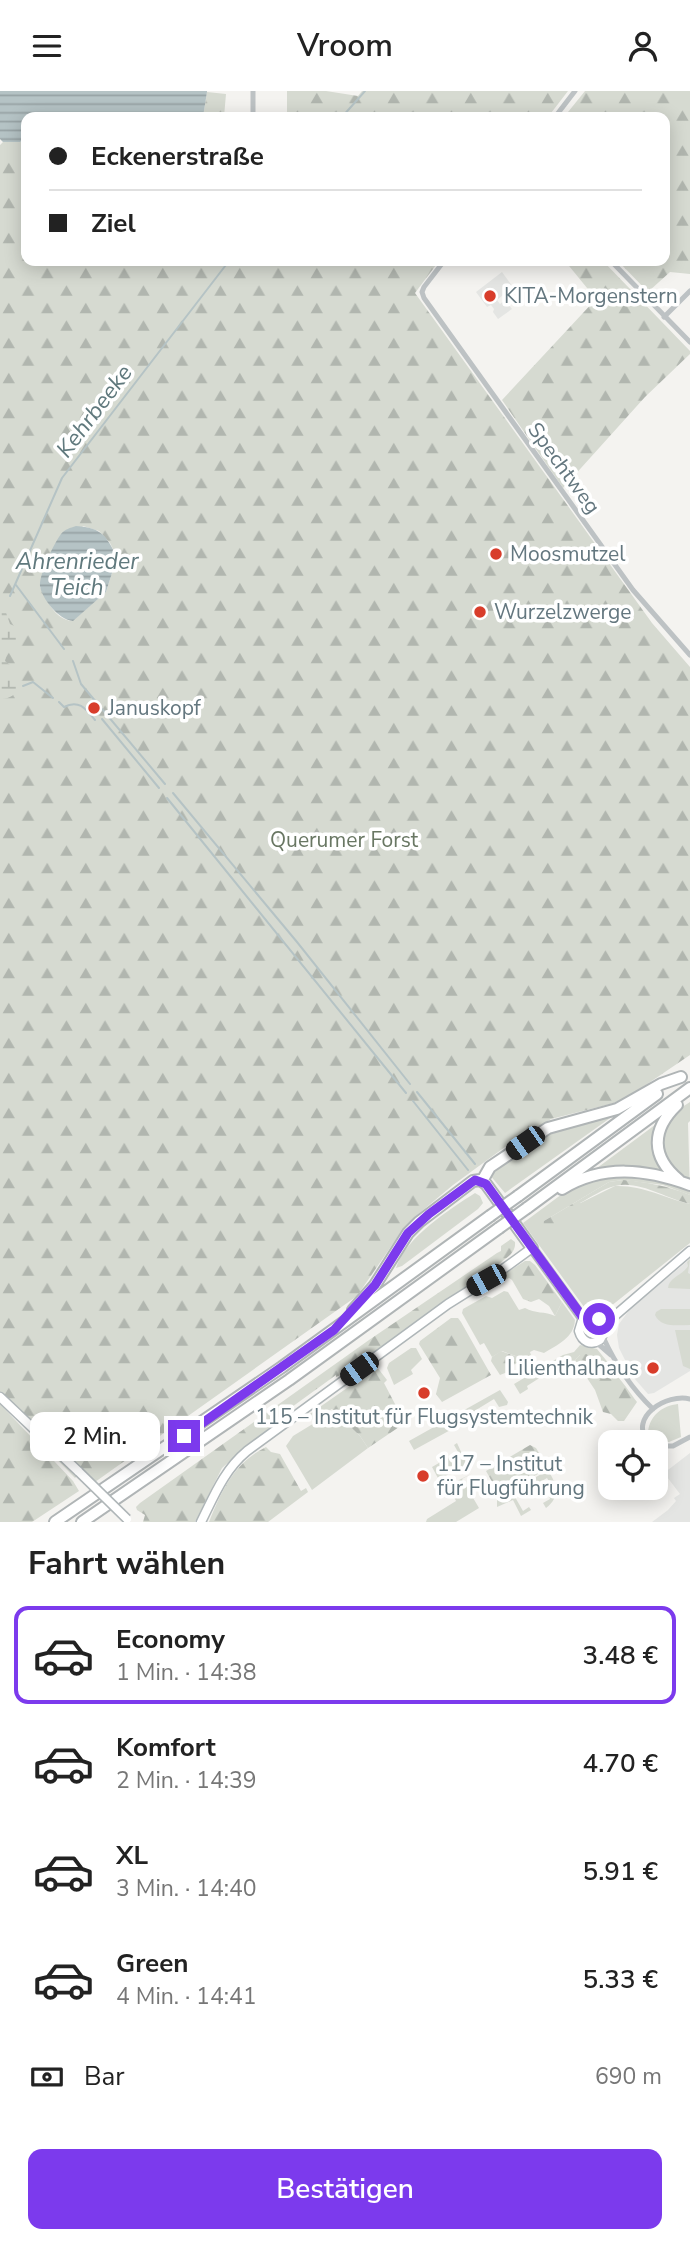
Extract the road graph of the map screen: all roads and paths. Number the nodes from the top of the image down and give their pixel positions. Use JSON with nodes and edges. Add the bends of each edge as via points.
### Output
{"nodes":[{"id":1,"x":253,"y":91,"type":"edge"},
{"id":2,"x":575,"y":91,"type":"edge"},
{"id":3,"x":253,"y":112,"type":"edge"},
{"id":4,"x":559,"y":112,"type":"edge"},
{"id":5,"x":440,"y":266,"type":"edge"},
{"id":6,"x":616,"y":266,"type":"edge"},
{"id":7,"x":690,"y":291,"type":"edge"},
{"id":8,"x":664,"y":317,"type":"junction"},
{"id":9,"x":690,"y":342,"type":"edge"},
{"id":10,"x":690,"y":655,"type":"edge"},
{"id":11,"x":686,"y":1073,"type":"edge"},
{"id":12,"x":690,"y":1090,"type":"edge"},
{"id":13,"x":482,"y":1181,"type":"junction"},
{"id":14,"x":686,"y":1184,"type":"edge"},
{"id":15,"x":529,"y":1206,"type":"junction"},
{"id":16,"x":532,"y":1248,"type":"junction"},
{"id":17,"x":690,"y":1251,"type":"edge"},
{"id":18,"x":624,"y":1307,"type":"junction"},
{"id":19,"x":584,"y":1319,"type":"junction"},
{"id":20,"x":599,"y":1319,"type":"junction"},
{"id":21,"x":334,"y":1330,"type":"junction"},
{"id":22,"x":601,"y":1336,"type":"junction"},
{"id":23,"x":0,"y":1397,"type":"edge"},
{"id":24,"x":690,"y":1399,"type":"edge"},
{"id":25,"x":653,"y":1409,"type":"junction"},
{"id":26,"x":643,"y":1430,"type":"edge"},
{"id":27,"x":690,"y":1437,"type":"edge"},
{"id":28,"x":668,"y":1446,"type":"edge"},
{"id":29,"x":129,"y":1520,"type":"edge"},
{"id":30,"x":55,"y":1522,"type":"edge"},
{"id":31,"x":82,"y":1522,"type":"edge"},
{"id":32,"x":201,"y":1522,"type":"edge"}],
"edges":[{"from":1,"to":3,"type":"street"},
{"from":2,"to":4,"type":"street"},
{"from":5,"to":10,"type":"street","name":"Spechtweg","via":[[422,292],[424,298],[633,590]]},
{"from":6,"to":8,"type":"street"},
{"from":7,"to":8,"type":"street"},
{"from":8,"to":9,"type":"street"},
{"from":11,"to":13,"type":"highway","via":[[617,1109],[548,1128],[488,1169]]},
{"from":11,"to":21,"type":"highway","bridge":true},
{"from":12,"to":14,"type":"highway","via":[[665,1118],[658,1139],[662,1161]]},
{"from":12,"to":15,"type":"highway"},
{"from":13,"to":16,"type":"highway"},
{"from":13,"to":21,"type":"highway","via":[[471,1182],[414,1227],[375,1285]]},
{"from":14,"to":15,"type":"highway","via":[[640,1172],[607,1172]]},
{"from":15,"to":31,"type":"highway","bridge":true,"via":[[289,1380]]},
{"from":16,"to":19,"type":"main road"},
{"from":16,"to":32,"type":"main road","via":[[237,1459],[222,1478]]},
{"from":17,"to":18,"type":"main road"},
{"from":18,"to":20,"type":"main road"},
{"from":18,"to":22,"type":"main road"},
{"from":19,"to":20,"type":"main road"},
{"from":19,"to":22,"type":"main road","via":[[580,1336],[587,1342]]},
{"from":20,"to":22,"type":"main road"},
{"from":21,"to":30,"type":"highway"},
{"from":22,"to":25,"type":"street"},
{"from":23,"to":29,"type":"main road","bridge":true},
{"from":24,"to":25,"type":"street","via":[[668,1399]]},
{"from":25,"to":26,"type":"street"},
{"from":27,"to":28,"type":"street"}]}
